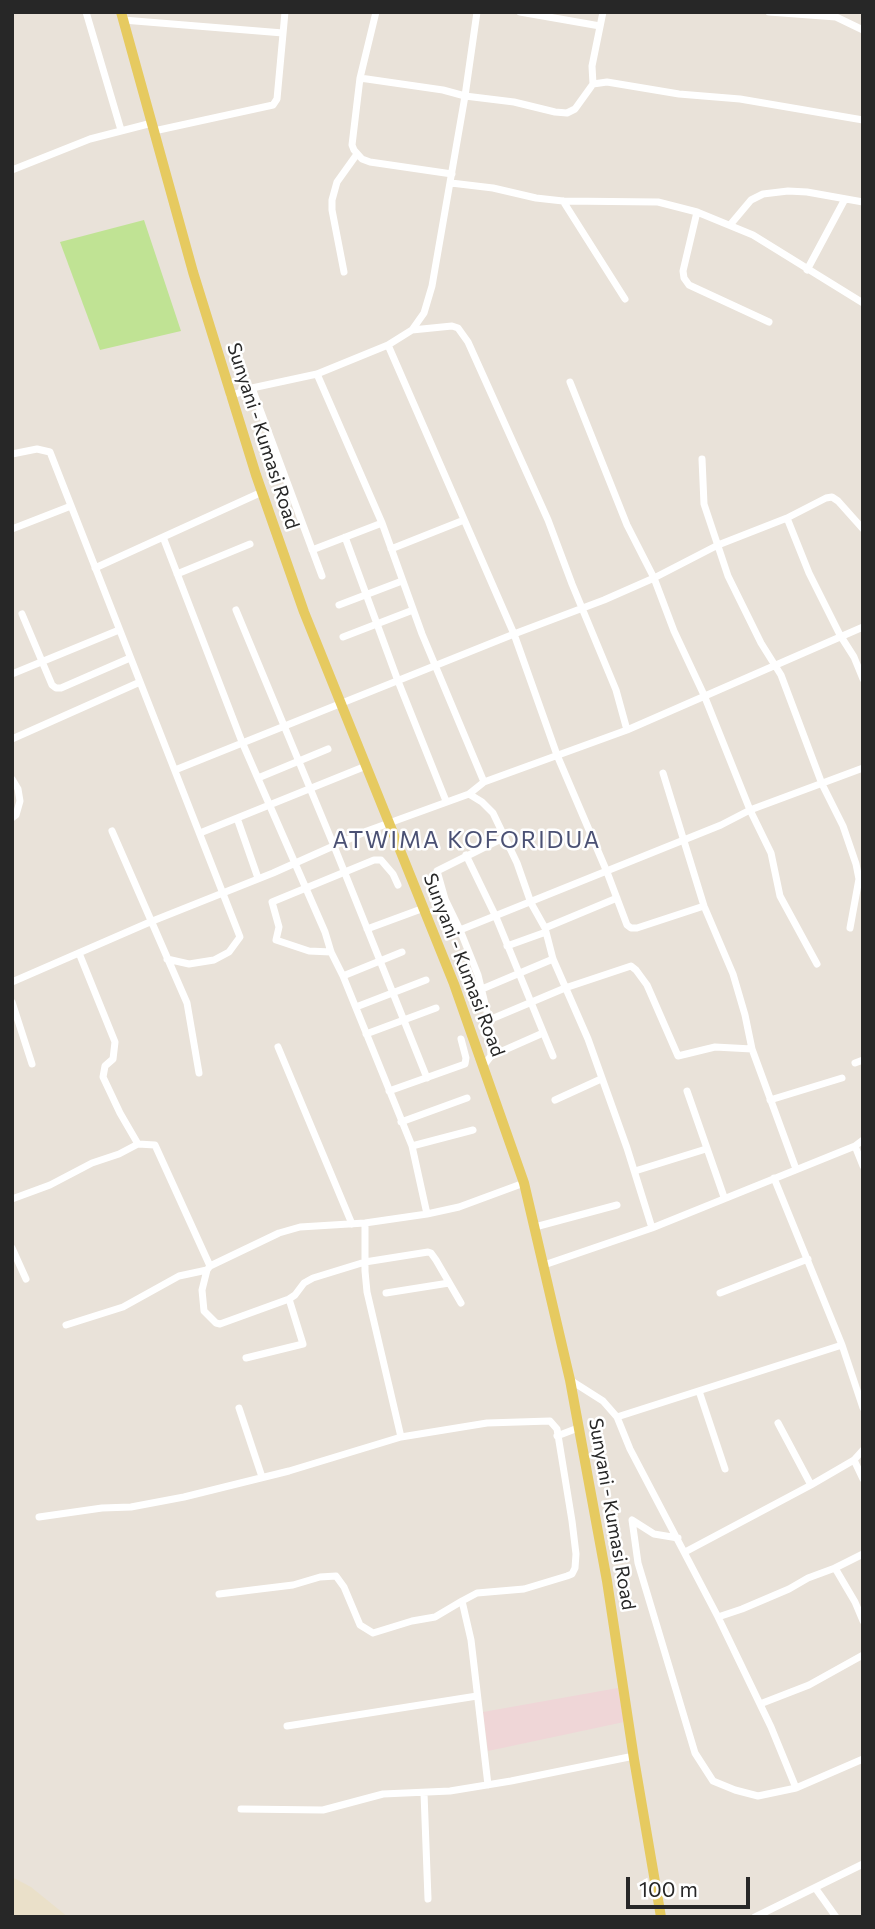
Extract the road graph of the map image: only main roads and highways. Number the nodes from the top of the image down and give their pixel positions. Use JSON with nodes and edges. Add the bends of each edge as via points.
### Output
{"nodes":[{"id":1,"x":122,"y":16,"type":"edge"},
{"id":2,"x":661,"y":1917,"type":"edge"}],
"edges":[{"from":1,"to":2,"type":"main road","name":"Sunyani - Kumasi Road","via":[[230,396],[300,603],[487,1060],[524,1182],[570,1380]]}]}
